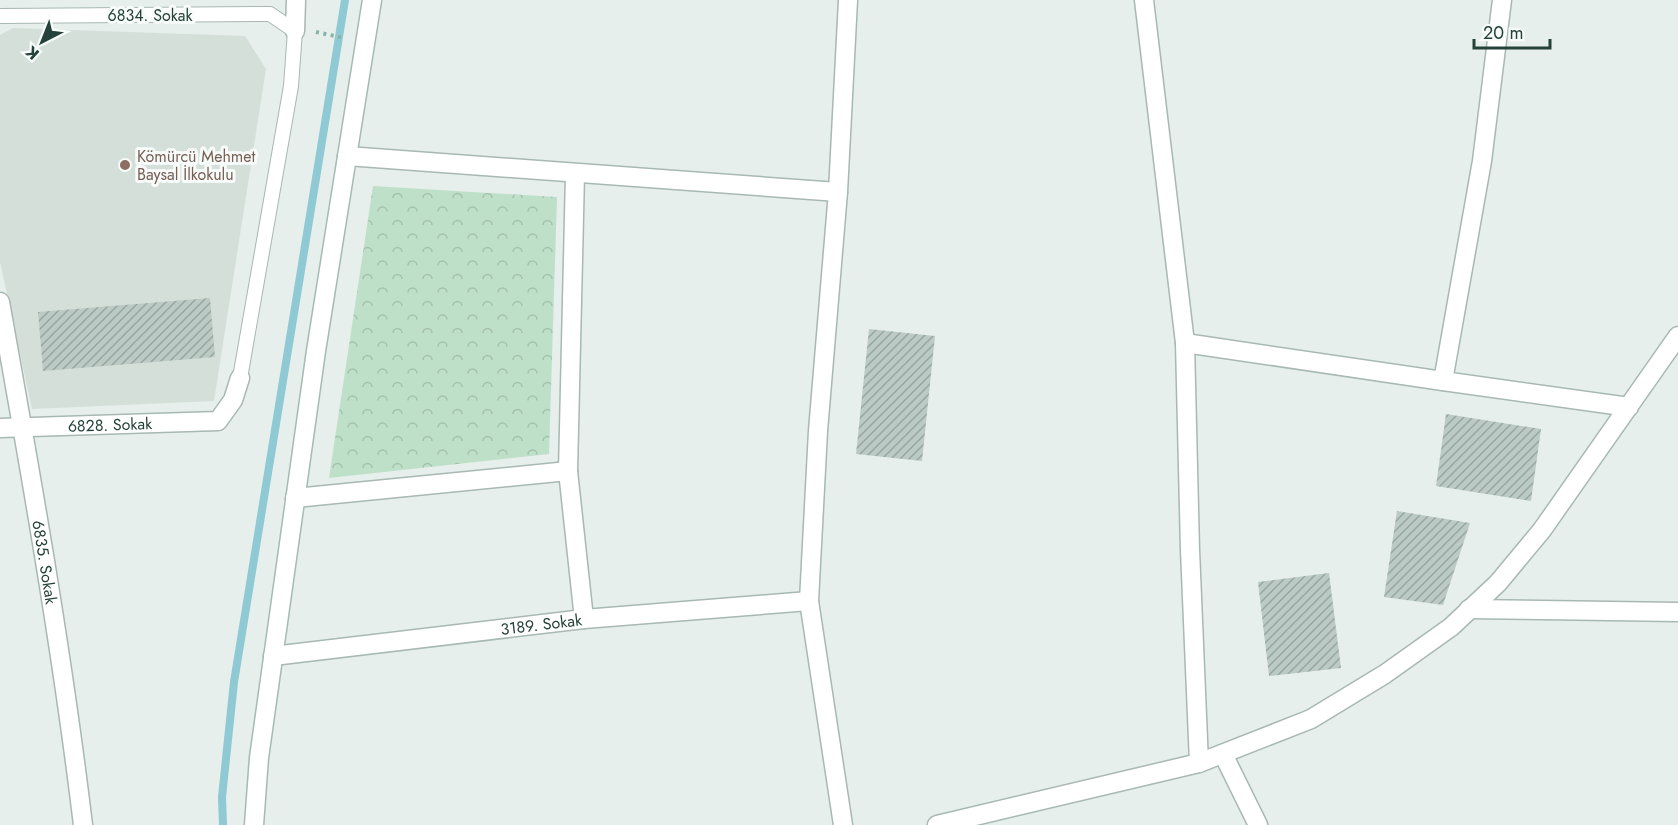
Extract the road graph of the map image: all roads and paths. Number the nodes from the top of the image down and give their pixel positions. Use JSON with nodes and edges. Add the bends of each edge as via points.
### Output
{"nodes":[{"id":1,"x":296,"y":0,"type":"edge"},
{"id":2,"x":372,"y":0,"type":"edge"},
{"id":3,"x":848,"y":0,"type":"edge"},
{"id":4,"x":1144,"y":0,"type":"edge"},
{"id":5,"x":1502,"y":0,"type":"edge"},
{"id":6,"x":0,"y":16,"type":"edge"},
{"id":7,"x":295,"y":32,"type":"junction"},
{"id":8,"x":324,"y":33,"type":"dead end"},
{"id":9,"x":353,"y":40,"type":"dead end"},
{"id":10,"x":347,"y":156,"type":"junction"},
{"id":11,"x":576,"y":174,"type":"junction"},
{"id":12,"x":838,"y":192,"type":"junction"},
{"id":13,"x":0,"y":302,"type":"edge"},
{"id":14,"x":1678,"y":336,"type":"edge"},
{"id":15,"x":1185,"y":343,"type":"junction"},
{"id":16,"x":240,"y":378,"type":"joint"},
{"id":17,"x":1443,"y":381,"type":"junction"},
{"id":18,"x":1629,"y":407,"type":"junction"},
{"id":19,"x":22,"y":426,"type":"junction"},
{"id":20,"x":0,"y":428,"type":"edge"},
{"id":21,"x":568,"y":471,"type":"junction"},
{"id":22,"x":295,"y":498,"type":"junction"},
{"id":23,"x":809,"y":601,"type":"junction"},
{"id":24,"x":1469,"y":609,"type":"junction"},
{"id":25,"x":1678,"y":612,"type":"edge"},
{"id":26,"x":584,"y":619,"type":"junction"},
{"id":27,"x":273,"y":656,"type":"junction"},
{"id":28,"x":1223,"y":754,"type":"junction"},
{"id":29,"x":1199,"y":764,"type":"junction"},
{"id":30,"x":83,"y":825,"type":"edge"},
{"id":31,"x":254,"y":825,"type":"edge"},
{"id":32,"x":843,"y":825,"type":"edge"},
{"id":33,"x":937,"y":825,"type":"edge"},
{"id":34,"x":1258,"y":825,"type":"edge"}],
"edges":[{"from":1,"to":7,"type":"street"},
{"from":2,"to":10,"type":"street"},
{"from":3,"to":12,"type":"street"},
{"from":4,"to":15,"type":"street"},
{"from":5,"to":17,"type":"street","via":[[1482,161]]},
{"from":6,"to":7,"type":"lane","name":"6834. Sokak","via":[[270,15]]},
{"from":7,"to":16,"type":"lane","via":[[291,86]]},
{"from":8,"to":9,"type":"path"},
{"from":10,"to":11,"type":"street"},
{"from":10,"to":22,"type":"street"},
{"from":11,"to":12,"type":"street"},
{"from":11,"to":21,"type":"street"},
{"from":12,"to":23,"type":"street","via":[[818,431]]},
{"from":13,"to":19,"type":"street","name":"6835. Sokak"},
{"from":14,"to":18,"type":"street"},
{"from":15,"to":17,"type":"street"},
{"from":15,"to":29,"type":"street"},
{"from":16,"to":19,"type":"street","name":"6828. Sokak","via":[[218,421]]},
{"from":17,"to":18,"type":"street"},
{"from":18,"to":24,"type":"street","via":[[1542,530],[1498,583]]},
{"from":19,"to":20,"type":"street","name":"6828. Sokak"},
{"from":19,"to":30,"type":"street","name":"6835. Sokak","via":[[73,739]]},
{"from":21,"to":22,"type":"street"},
{"from":21,"to":26,"type":"street"},
{"from":22,"to":27,"type":"street"},
{"from":23,"to":26,"type":"street","name":"3189. Sokak"},
{"from":23,"to":32,"type":"street"},
{"from":24,"to":25,"type":"street"},
{"from":24,"to":28,"type":"street","via":[[1451,627],[1385,674],[1311,718]]},
{"from":26,"to":27,"type":"street","name":"3189. Sokak"},
{"from":27,"to":31,"type":"street"},
{"from":28,"to":29,"type":"street"},
{"from":28,"to":34,"type":"street"},
{"from":29,"to":33,"type":"street"}]}
